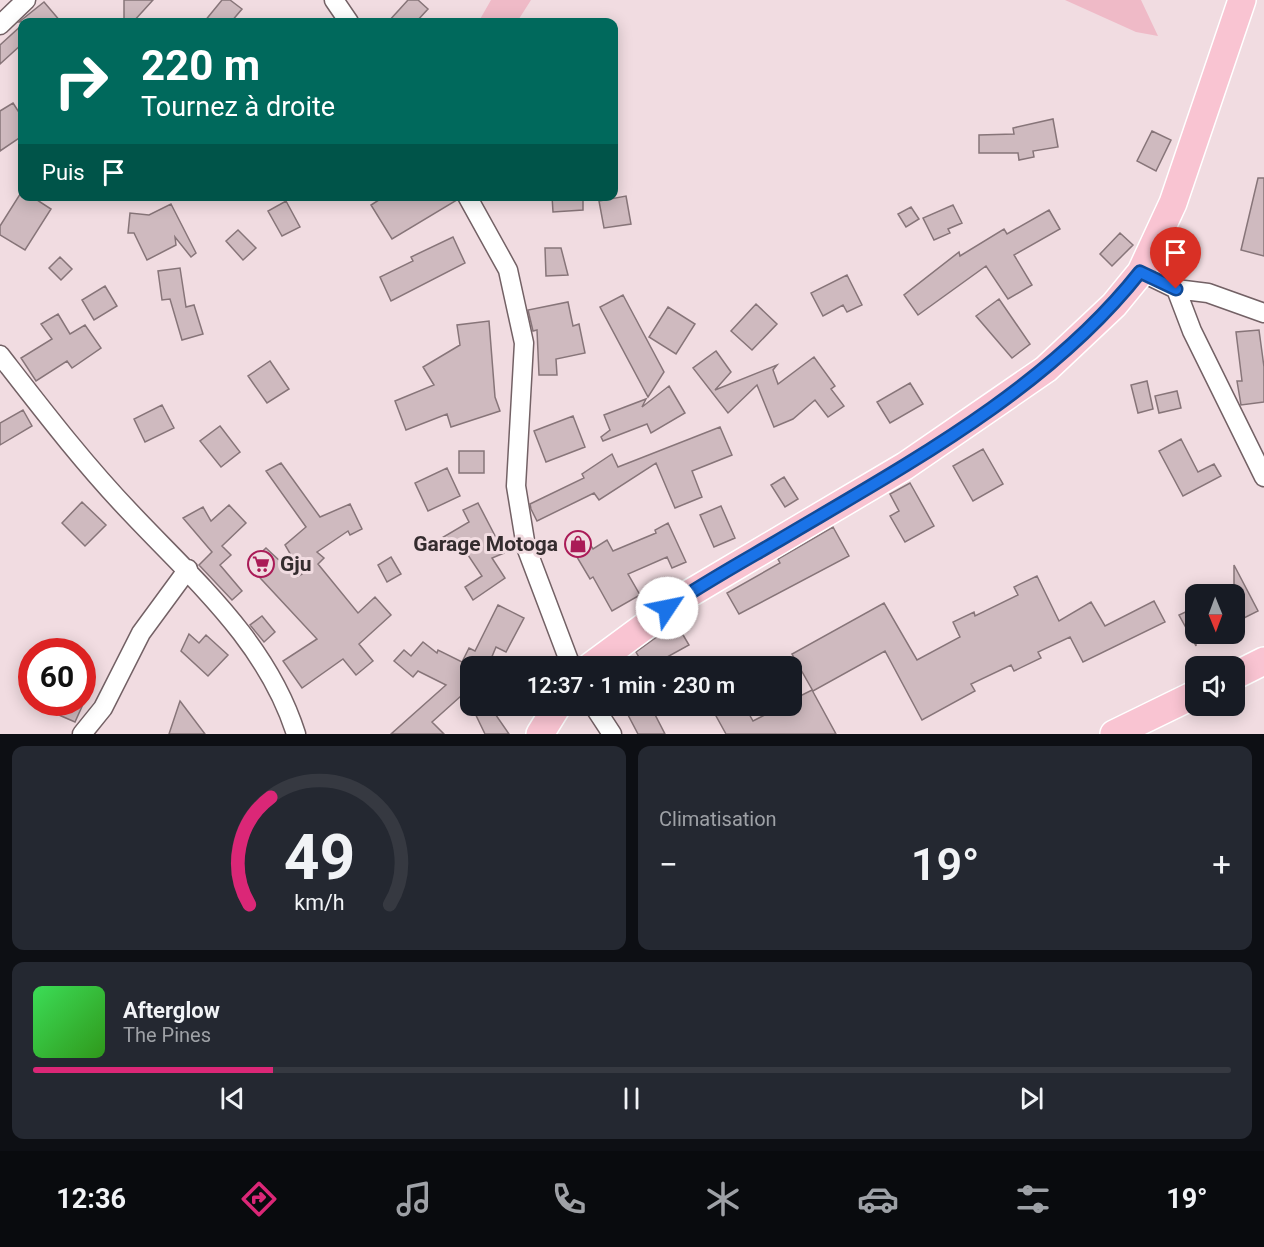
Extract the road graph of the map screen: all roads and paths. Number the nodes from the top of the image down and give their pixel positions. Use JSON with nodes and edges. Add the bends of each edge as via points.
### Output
{"nodes":[{"id":1,"x":334,"y":0,"type":"edge"},
{"id":2,"x":1242,"y":0,"type":"edge"},
{"id":3,"x":16,"y":4,"type":"edge"},
{"id":4,"x":346,"y":18,"type":"edge"},
{"id":5,"x":0,"y":25,"type":"edge"},
{"id":6,"x":470,"y":201,"type":"edge"},
{"id":7,"x":1140,"y":272,"type":"junction"},
{"id":8,"x":1176,"y":289,"type":"junction"},
{"id":9,"x":1264,"y":312,"type":"edge"},
{"id":10,"x":0,"y":355,"type":"edge"},
{"id":11,"x":1264,"y":477,"type":"edge"},
{"id":12,"x":188,"y":569,"type":"junction"},
{"id":13,"x":567,"y":656,"type":"edge"},
{"id":14,"x":605,"y":656,"type":"edge"},
{"id":15,"x":1264,"y":661,"type":"edge"},
{"id":16,"x":1245,"y":670,"type":"edge"},
{"id":17,"x":1185,"y":699,"type":"edge"},
{"id":18,"x":551,"y":716,"type":"edge"},
{"id":19,"x":600,"y":716,"type":"edge"},
{"id":20,"x":82,"y":734,"type":"edge"},
{"id":21,"x":296,"y":734,"type":"edge"},
{"id":22,"x":540,"y":734,"type":"edge"},
{"id":23,"x":612,"y":734,"type":"edge"},
{"id":24,"x":1114,"y":734,"type":"edge"}],
"edges":[{"from":1,"to":4,"type":"street"},
{"from":2,"to":7,"type":"main road","via":[[1173,203]]},
{"from":3,"to":5,"type":"street"},
{"from":6,"to":13,"type":"street","via":[[508,270],[524,343],[516,486],[526,547]]},
{"from":7,"to":8,"type":"street"},
{"from":7,"to":14,"type":"main road","via":[[1114,305],[1046,369],[905,466],[687,595]]},
{"from":8,"to":9,"type":"street","via":[[1208,293]]},
{"from":8,"to":11,"type":"street","via":[[1192,331]]},
{"from":10,"to":12,"type":"street","via":[[130,512]]},
{"from":12,"to":20,"type":"street","via":[[141,633],[103,708]]},
{"from":12,"to":21,"type":"street","via":[[246,635],[270,674]]},
{"from":15,"to":16,"type":"main road"},
{"from":17,"to":24,"type":"main road"},
{"from":18,"to":22,"type":"main road"},
{"from":19,"to":23,"type":"street"}]}
